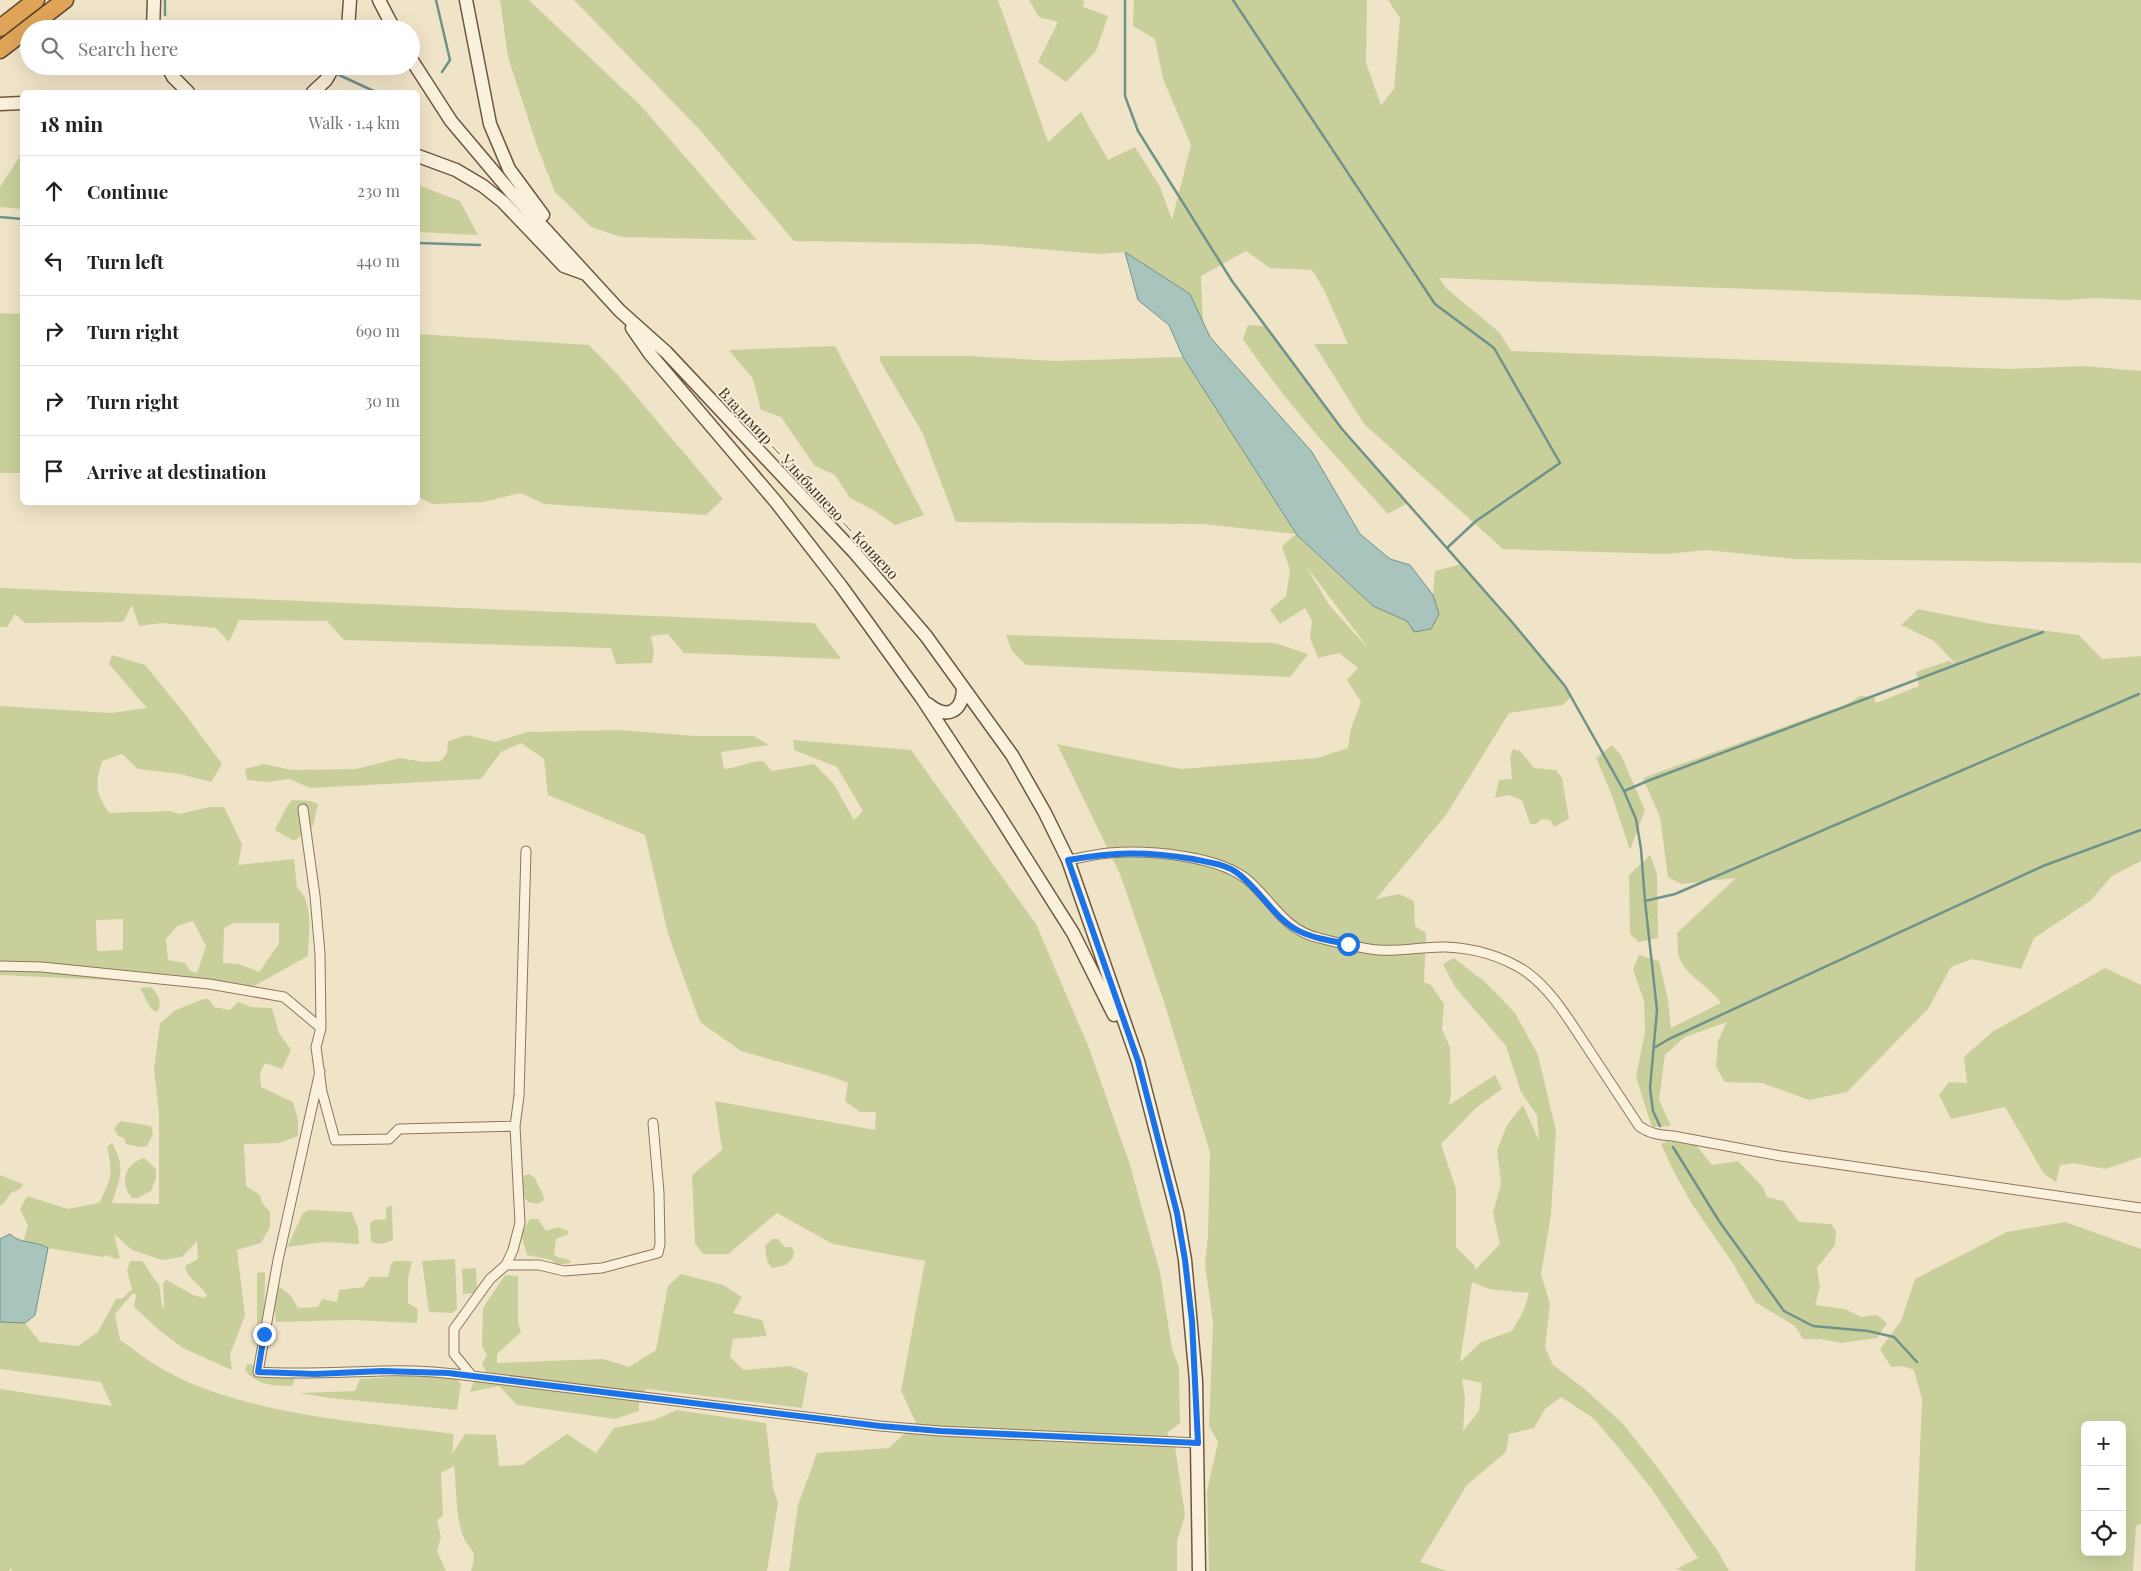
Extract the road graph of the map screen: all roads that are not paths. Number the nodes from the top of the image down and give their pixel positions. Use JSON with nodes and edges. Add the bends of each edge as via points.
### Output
{"nodes":[{"id":1,"x":36,"y":0,"type":"edge"},
{"id":2,"x":66,"y":0,"type":"edge"},
{"id":3,"x":154,"y":0,"type":"edge"},
{"id":4,"x":350,"y":0,"type":"edge"},
{"id":5,"x":379,"y":0,"type":"edge"},
{"id":6,"x":466,"y":0,"type":"edge"},
{"id":7,"x":40,"y":20,"type":"edge"},
{"id":8,"x":153,"y":20,"type":"edge"},
{"id":9,"x":349,"y":20,"type":"edge"},
{"id":10,"x":389,"y":20,"type":"edge"},
{"id":11,"x":0,"y":28,"type":"edge"},
{"id":12,"x":20,"y":35,"type":"edge"},
{"id":13,"x":0,"y":50,"type":"edge"},
{"id":14,"x":420,"y":73,"type":"edge"},
{"id":15,"x":172,"y":75,"type":"edge"},
{"id":16,"x":329,"y":75,"type":"edge"},
{"id":17,"x":186,"y":90,"type":"edge"},
{"id":18,"x":315,"y":90,"type":"edge"},
{"id":19,"x":20,"y":103,"type":"edge"},
{"id":20,"x":0,"y":104,"type":"edge"},
{"id":21,"x":420,"y":157,"type":"edge"},
{"id":22,"x":588,"y":275,"type":"junction"},
{"id":23,"x":620,"y":311,"type":"junction"},
{"id":24,"x":963,"y":688,"type":"junction"},
{"id":25,"x":921,"y":697,"type":"junction"},
{"id":26,"x":303,"y":809,"type":"dead end"},
{"id":27,"x":526,"y":851,"type":"dead end"},
{"id":28,"x":1068,"y":860,"type":"junction"},
{"id":29,"x":0,"y":966,"type":"edge"},
{"id":30,"x":320,"y":1028,"type":"junction"},
{"id":31,"x":320,"y":1071,"type":"junction"},
{"id":32,"x":1151,"y":1111,"type":"junction"},
{"id":33,"x":654,"y":1123,"type":"dead end"},
{"id":34,"x":516,"y":1126,"type":"junction"},
{"id":35,"x":2141,"y":1208,"type":"edge"},
{"id":36,"x":506,"y":1266,"type":"junction"},
{"id":37,"x":472,"y":1376,"type":"junction"},
{"id":38,"x":1198,"y":1443,"type":"junction"},
{"id":39,"x":1199,"y":1567,"type":"edge"}],
"edges":[{"from":1,"to":11,"type":"highway"},
{"from":2,"to":7,"type":"highway"},
{"from":3,"to":8,"type":"main road"},
{"from":4,"to":9,"type":"main road"},
{"from":5,"to":10,"type":"main road"},
{"from":6,"to":22,"type":"main road","via":[[490,124],[509,169]]},
{"from":12,"to":13,"type":"highway"},
{"from":14,"to":22,"type":"main road","name":"Владимир — Улыбышево — Коняево","via":[[451,120],[510,191]]},
{"from":15,"to":17,"type":"main road"},
{"from":16,"to":18,"type":"main road"},
{"from":19,"to":20,"type":"main road"},
{"from":21,"to":22,"type":"main road","via":[[456,170],[483,186],[503,202],[564,266]]},
{"from":22,"to":23,"type":"main road","name":"Владимир — Улыбышево — Коняево"},
{"from":23,"to":24,"type":"main road","name":"Владимир — Улыбышево — Коняево","via":[[666,352],[855,553],[926,636]]},
{"from":23,"to":25,"type":"main road","name":"Владимир — Улыбышево — Коняево","via":[[650,354],[776,502]]},
{"from":24,"to":25,"type":"main road","name":"Владимир — Улыбышево — Коняево","via":[[958,708],[948,713],[937,711]]},
{"from":24,"to":28,"type":"main road","name":"Владимир — Улыбышево — Коняево","via":[[1012,755]]},
{"from":25,"to":32,"type":"main road","name":"Владимир — Улыбышево — Коняево","via":[[1073,933],[1111,1007]]},
{"from":26,"to":30,"type":"street","via":[[320,954]]},
{"from":27,"to":34,"type":"street"},
{"from":28,"to":32,"type":"main road","name":"Владимир — Улыбышево — Коняево","via":[[1138,1061]]},
{"from":28,"to":35,"type":"street","via":[[1108,853],[1154,853],[1210,862],[1234,870],[1296,929],[1318,938],[1378,950],[1412,951],[1445,947],[1474,950],[1499,958],[1525,971],[1546,990],[1639,1126],[1646,1131],[1781,1156]]},
{"from":29,"to":30,"type":"street","via":[[42,967],[209,984],[284,997]]},
{"from":30,"to":31,"type":"street","via":[[316,1047]]},
{"from":31,"to":34,"type":"street","via":[[322,1092],[335,1140],[389,1139],[399,1129]]},
{"from":31,"to":37,"type":"street","via":[[278,1260],[258,1372],[418,1371]]},
{"from":32,"to":38,"type":"main road","name":"Владимир — Улыбышево — Коняево","via":[[1177,1213],[1185,1260]]},
{"from":33,"to":36,"type":"street","via":[[659,1193],[658,1253],[602,1268],[564,1271],[539,1264]]},
{"from":34,"to":36,"type":"street","via":[[520,1223]]},
{"from":36,"to":37,"type":"street","via":[[490,1279],[454,1329],[454,1354]]},
{"from":37,"to":38,"type":"street","via":[[898,1427]]},
{"from":38,"to":39,"type":"main road","name":"Владимир — Улыбышево — Коняево"}]}
